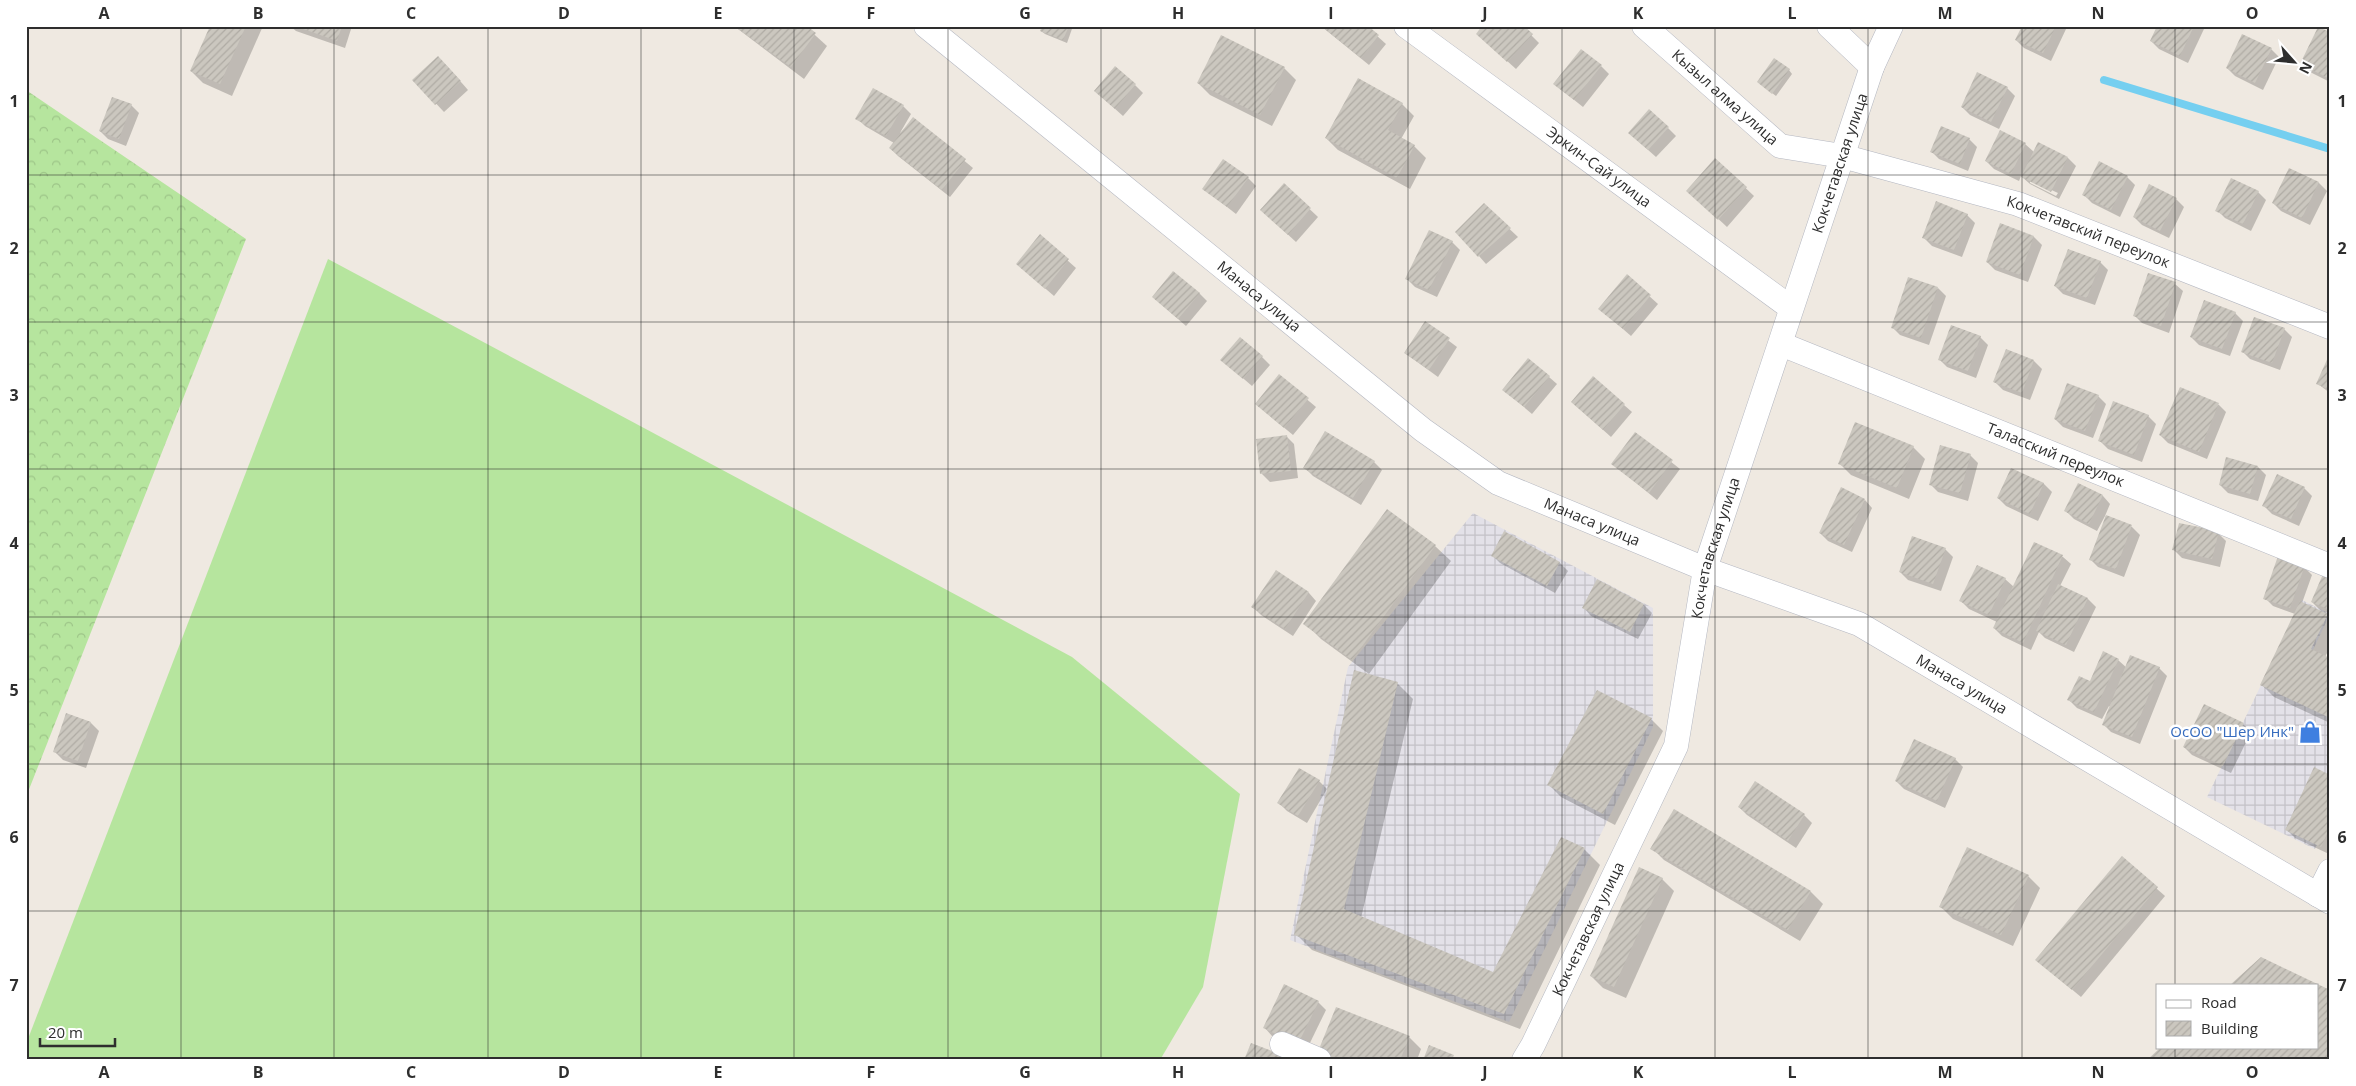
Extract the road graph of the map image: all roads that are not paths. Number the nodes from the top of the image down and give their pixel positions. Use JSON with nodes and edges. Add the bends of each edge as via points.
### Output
{"nodes":[{"id":1,"x":926,"y":26,"type":"edge"},
{"id":2,"x":1406,"y":26,"type":"edge"},
{"id":3,"x":1644,"y":26,"type":"edge"},
{"id":4,"x":1829,"y":26,"type":"edge"},
{"id":5,"x":1890,"y":26,"type":"edge"},
{"id":6,"x":1872,"y":67,"type":"junction"},
{"id":7,"x":1842,"y":156,"type":"junction"},
{"id":8,"x":1791,"y":308,"type":"junction"},
{"id":9,"x":2330,"y":327,"type":"edge"},
{"id":10,"x":1781,"y":344,"type":"junction"},
{"id":11,"x":2330,"y":566,"type":"edge"},
{"id":12,"x":1705,"y":569,"type":"junction"},
{"id":13,"x":2330,"y":871,"type":"edge"},
{"id":14,"x":2324,"y":898,"type":"edge"},
{"id":15,"x":1282,"y":1044,"type":"dead end"},
{"id":16,"x":1319,"y":1060,"type":"edge"},
{"id":17,"x":1524,"y":1060,"type":"edge"}],
"edges":[{"from":1,"to":12,"type":"street","name":"Манаса улица","via":[[1423,430],[1498,483]]},
{"from":2,"to":8,"type":"street","name":"Эркин-Сай улица"},
{"from":3,"to":7,"type":"street","name":"Кызыл алма улица","via":[[1780,146]]},
{"from":4,"to":6,"type":"street"},
{"from":5,"to":6,"type":"street","name":"Кокчетавская улица"},
{"from":6,"to":7,"type":"street","name":"Кокчетавская улица"},
{"from":7,"to":8,"type":"street","name":"Кокчетавская улица"},
{"from":7,"to":9,"type":"street","name":"Кокчетавский переулок","via":[[2018,204]]},
{"from":8,"to":10,"type":"street","name":"Кокчетавская улица"},
{"from":10,"to":11,"type":"street","name":"Таласский переулок"},
{"from":10,"to":12,"type":"street","name":"Кокчетавская улица"},
{"from":12,"to":14,"type":"street","name":"Манаса улица","via":[[1859,624]]},
{"from":12,"to":17,"type":"street","name":"Кокчетавская улица","via":[[1676,746]]},
{"from":13,"to":14,"type":"street"},
{"from":15,"to":16,"type":"street"}]}
